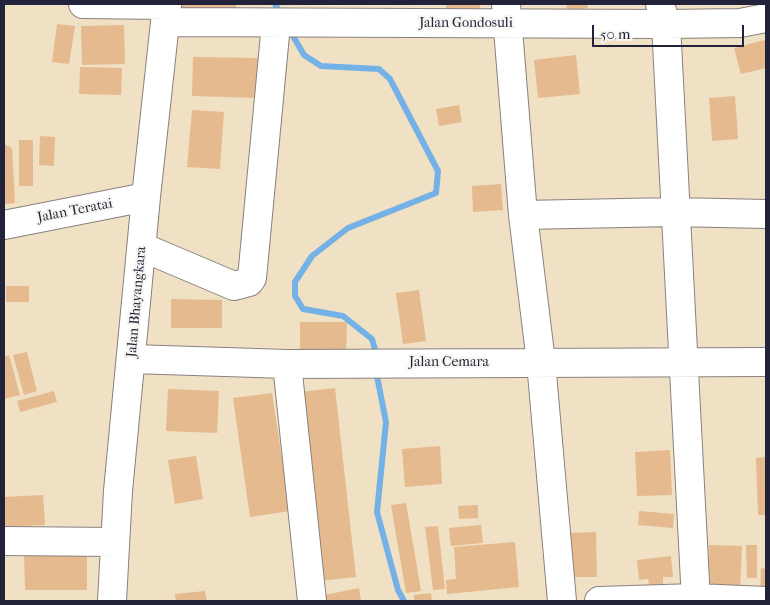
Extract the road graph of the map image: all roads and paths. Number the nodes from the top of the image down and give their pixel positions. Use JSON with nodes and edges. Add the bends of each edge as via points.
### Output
{"nodes":[{"id":1,"x":82,"y":4,"type":"edge"},
{"id":2,"x":167,"y":10,"type":"edge"},
{"id":3,"x":507,"y":14,"type":"edge"},
{"id":4,"x":663,"y":14,"type":"edge"},
{"id":5,"x":766,"y":18,"type":"edge"},
{"id":6,"x":285,"y":24,"type":"junction"},
{"id":7,"x":146,"y":197,"type":"junction"},
{"id":8,"x":674,"y":212,"type":"junction"},
{"id":9,"x":766,"y":214,"type":"edge"},
{"id":10,"x":523,"y":215,"type":"junction"},
{"id":11,"x":4,"y":225,"type":"edge"},
{"id":12,"x":142,"y":247,"type":"junction"},
{"id":13,"x":132,"y":359,"type":"junction"},
{"id":14,"x":683,"y":361,"type":"junction"},
{"id":15,"x":541,"y":362,"type":"junction"},
{"id":16,"x":766,"y":362,"type":"edge"},
{"id":17,"x":287,"y":364,"type":"junction"},
{"id":18,"x":4,"y":541,"type":"edge"},
{"id":19,"x":114,"y":542,"type":"junction"},
{"id":20,"x":696,"y":599,"type":"edge"},
{"id":21,"x":112,"y":601,"type":"edge"},
{"id":22,"x":312,"y":601,"type":"edge"},
{"id":23,"x":562,"y":601,"type":"edge"},
{"id":24,"x":599,"y":601,"type":"edge"},
{"id":25,"x":766,"y":601,"type":"edge"}],
"edges":[{"from":1,"to":2,"type":"street","name":"Jalan Gondosuli"},
{"from":2,"to":6,"type":"street","name":"Jalan Gondosuli"},
{"from":2,"to":7,"type":"street","name":"Jalan Bhayangkara"},
{"from":3,"to":4,"type":"street","name":"Jalan Gondosuli"},
{"from":3,"to":6,"type":"street","name":"Jalan Gondosuli"},
{"from":3,"to":10,"type":"street"},
{"from":4,"to":5,"type":"street","name":"Jalan Gondosuli","via":[[740,23]]},
{"from":4,"to":8,"type":"street"},
{"from":6,"to":12,"type":"street","via":[[252,278],[245,284],[234,286]]},
{"from":7,"to":11,"type":"street","name":"Jalan Teratai"},
{"from":7,"to":12,"type":"street","name":"Jalan Bhayangkara"},
{"from":8,"to":9,"type":"street"},
{"from":8,"to":10,"type":"street"},
{"from":8,"to":14,"type":"street"},
{"from":10,"to":15,"type":"street"},
{"from":12,"to":13,"type":"street","name":"Jalan Bhayangkara"},
{"from":13,"to":17,"type":"street","name":"Jalan Cemara"},
{"from":13,"to":19,"type":"street","name":"Jalan Bhayangkara"},
{"from":14,"to":15,"type":"street","name":"Jalan Cemara"},
{"from":14,"to":16,"type":"street","name":"Jalan Cemara"},
{"from":14,"to":20,"type":"street"},
{"from":15,"to":17,"type":"street","name":"Jalan Cemara"},
{"from":15,"to":23,"type":"street"},
{"from":17,"to":22,"type":"street"},
{"from":18,"to":19,"type":"street"},
{"from":19,"to":21,"type":"street","name":"Jalan Bhayangkara"},
{"from":20,"to":24,"type":"street"},
{"from":20,"to":25,"type":"street"}]}
